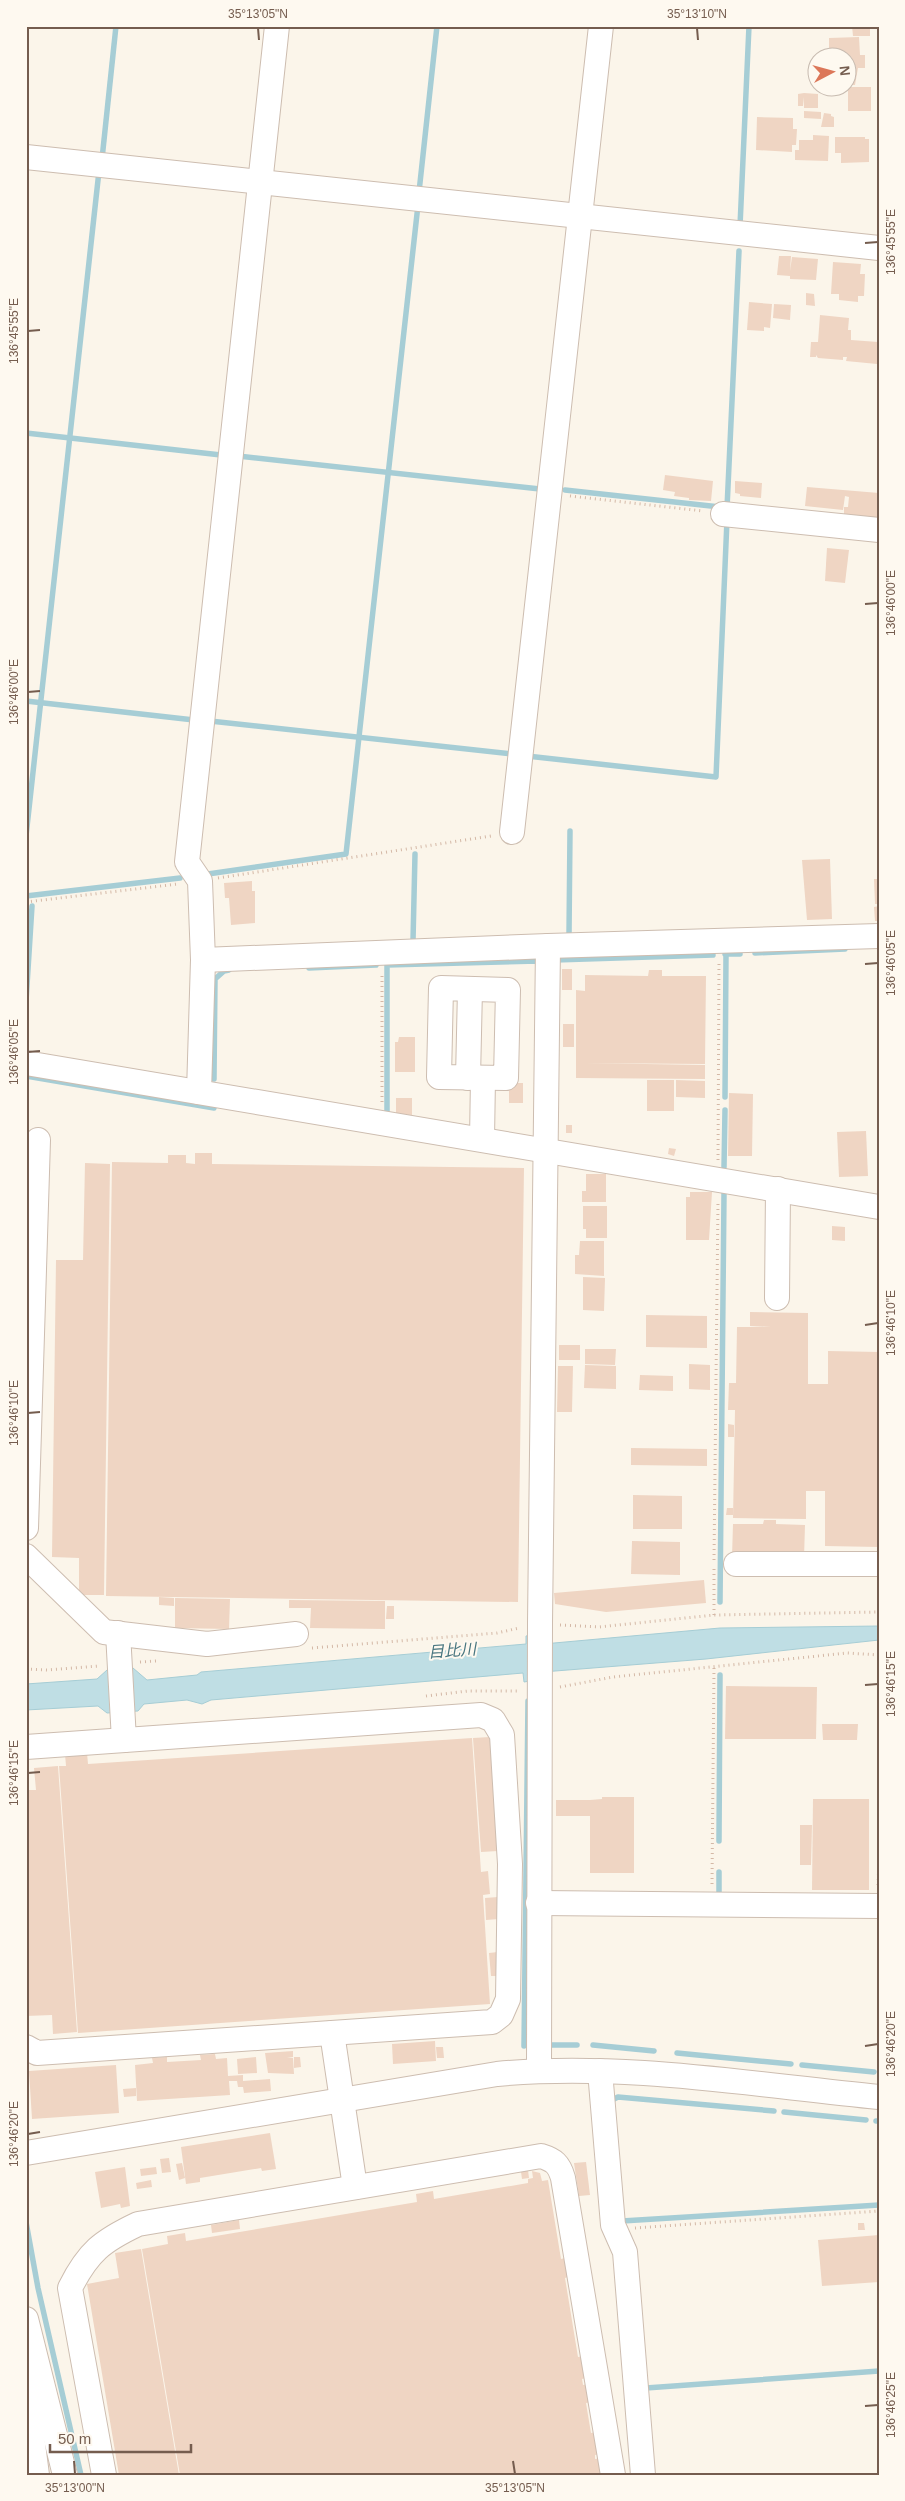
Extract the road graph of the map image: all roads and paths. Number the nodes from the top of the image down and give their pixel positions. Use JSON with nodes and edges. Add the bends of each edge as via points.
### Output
{"nodes":[{"id":1,"x":277,"y":26,"type":"edge"},
{"id":2,"x":601,"y":26,"type":"edge"},
{"id":3,"x":26,"y":157,"type":"edge"},
{"id":4,"x":259,"y":182,"type":"junction"},
{"id":5,"x":580,"y":216,"type":"junction"},
{"id":6,"x":879,"y":248,"type":"edge"},
{"id":7,"x":549,"y":494,"type":"junction"},
{"id":8,"x":723,"y":514,"type":"joint"},
{"id":9,"x":879,"y":530,"type":"edge"},
{"id":10,"x":512,"y":832,"type":"joint"},
{"id":11,"x":200,"y":881,"type":"junction"},
{"id":12,"x":26,"y":902,"type":"edge"},
{"id":13,"x":879,"y":936,"type":"edge"},
{"id":14,"x":719,"y":941,"type":"junction"},
{"id":15,"x":548,"y":946,"type":"junction"},
{"id":16,"x":382,"y":952,"type":"junction"},
{"id":17,"x":203,"y":960,"type":"junction"},
{"id":18,"x":26,"y":1063,"type":"edge"},
{"id":19,"x":476,"y":1078,"type":"junction"},
{"id":20,"x":199,"y":1092,"type":"junction"},
{"id":21,"x":382,"y":1122,"type":"junction"},
{"id":22,"x":482,"y":1139,"type":"junction"},
{"id":23,"x":38,"y":1140,"type":"dead end"},
{"id":24,"x":545,"y":1150,"type":"junction"},
{"id":25,"x":718,"y":1178,"type":"junction"},
{"id":26,"x":778,"y":1189,"type":"junction"},
{"id":27,"x":879,"y":1207,"type":"edge"},
{"id":28,"x":777,"y":1298,"type":"dead end"},
{"id":29,"x":26,"y":1528,"type":"edge"},
{"id":30,"x":26,"y":1556,"type":"edge"},
{"id":31,"x":736,"y":1564,"type":"dead end"},
{"id":32,"x":879,"y":1564,"type":"edge"},
{"id":33,"x":879,"y":1612,"type":"edge"},
{"id":34,"x":714,"y":1615,"type":"junction"},
{"id":35,"x":540,"y":1628,"type":"junction"},
{"id":36,"x":118,"y":1633,"type":"junction"},
{"id":37,"x":296,"y":1634,"type":"dead end"},
{"id":38,"x":879,"y":1655,"type":"edge"},
{"id":39,"x":714,"y":1667,"type":"junction"},
{"id":40,"x":540,"y":1689,"type":"junction"},
{"id":41,"x":423,"y":1696,"type":"dead end"},
{"id":42,"x":124,"y":1729,"type":"junction"},
{"id":43,"x":26,"y":1747,"type":"edge"},
{"id":44,"x":538,"y":1903,"type":"junction"},
{"id":45,"x":712,"y":1904,"type":"junction"},
{"id":46,"x":879,"y":1906,"type":"edge"},
{"id":47,"x":332,"y":2033,"type":"junction"},
{"id":48,"x":26,"y":2047,"type":"edge"},
{"id":49,"x":539,"y":2070,"type":"junction"},
{"id":50,"x":600,"y":2071,"type":"junction"},
{"id":51,"x":879,"y":2097,"type":"edge"},
{"id":52,"x":342,"y":2101,"type":"junction"},
{"id":53,"x":26,"y":2153,"type":"edge"},
{"id":54,"x":355,"y":2187,"type":"junction"},
{"id":55,"x":879,"y":2211,"type":"edge"},
{"id":56,"x":615,"y":2229,"type":"junction"},
{"id":57,"x":26,"y":2319,"type":"edge"},
{"id":58,"x":26,"y":2390,"type":"edge"},
{"id":59,"x":29,"y":2427,"type":"edge"},
{"id":60,"x":37,"y":2475,"type":"edge"},
{"id":61,"x":65,"y":2475,"type":"edge"},
{"id":62,"x":104,"y":2475,"type":"edge"},
{"id":63,"x":613,"y":2475,"type":"edge"},
{"id":64,"x":643,"y":2475,"type":"edge"}],
"edges":[{"from":1,"to":4,"type":"street"},
{"from":2,"to":5,"type":"street"},
{"from":3,"to":4,"type":"street"},
{"from":4,"to":5,"type":"street"},
{"from":4,"to":11,"type":"street","via":[[187,862]]},
{"from":5,"to":6,"type":"street"},
{"from":5,"to":7,"type":"street"},
{"from":7,"to":8,"type":"path"},
{"from":7,"to":10,"type":"street"},
{"from":8,"to":9,"type":"street"},
{"from":10,"to":11,"type":"path"},
{"from":11,"to":12,"type":"path"},
{"from":11,"to":17,"type":"street"},
{"from":13,"to":14,"type":"street"},
{"from":14,"to":15,"type":"street"},
{"from":14,"to":25,"type":"path"},
{"from":15,"to":16,"type":"street"},
{"from":15,"to":24,"type":"street"},
{"from":16,"to":17,"type":"street"},
{"from":16,"to":21,"type":"path"},
{"from":17,"to":20,"type":"street"},
{"from":18,"to":20,"type":"street"},
{"from":19,"to":19,"type":"street","via":[[470,989],[508,990],[506,1078]]},
{"from":19,"to":22,"type":"street"},
{"from":20,"to":21,"type":"street"},
{"from":21,"to":22,"type":"street"},
{"from":22,"to":24,"type":"street"},
{"from":23,"to":29,"type":"street"},
{"from":24,"to":25,"type":"street"},
{"from":24,"to":35,"type":"street"},
{"from":25,"to":26,"type":"street"},
{"from":25,"to":34,"type":"path"},
{"from":26,"to":27,"type":"street"},
{"from":26,"to":28,"type":"street"},
{"from":30,"to":36,"type":"street","via":[[104,1632]]},
{"from":31,"to":32,"type":"street"},
{"from":33,"to":34,"type":"path"},
{"from":34,"to":35,"type":"path","via":[[599,1627]]},
{"from":35,"to":40,"type":"street"},
{"from":36,"to":37,"type":"street","via":[[207,1644]]},
{"from":36,"to":42,"type":"street"},
{"from":38,"to":39,"type":"path","via":[[847,1653]]},
{"from":39,"to":40,"type":"path","via":[[613,1677]]},
{"from":39,"to":45,"type":"path"},
{"from":40,"to":41,"type":"path"},
{"from":40,"to":44,"type":"street"},
{"from":42,"to":43,"type":"street"},
{"from":42,"to":47,"type":"street","via":[[481,1715],[493,1720],[502,1734],[510,1864],[508,1999],[501,2016],[492,2022]]},
{"from":44,"to":45,"type":"street"},
{"from":44,"to":49,"type":"street"},
{"from":45,"to":46,"type":"street"},
{"from":47,"to":48,"type":"street","via":[[37,2053]]},
{"from":47,"to":52,"type":"street"},
{"from":49,"to":50,"type":"street"},
{"from":49,"to":52,"type":"street","via":[[497,2074]]},
{"from":50,"to":51,"type":"street"},
{"from":50,"to":56,"type":"street"},
{"from":52,"to":53,"type":"street"},
{"from":52,"to":54,"type":"street"},
{"from":54,"to":62,"type":"street","via":[[138,2224],[109,2238],[91,2254],[70,2288]]},
{"from":54,"to":63,"type":"street","via":[[540,2156],[553,2160],[563,2178]]},
{"from":55,"to":56,"type":"path"},
{"from":56,"to":64,"type":"street","via":[[625,2252]]},
{"from":57,"to":61,"type":"street"},
{"from":58,"to":59,"type":"street"},
{"from":59,"to":60,"type":"street"}]}
